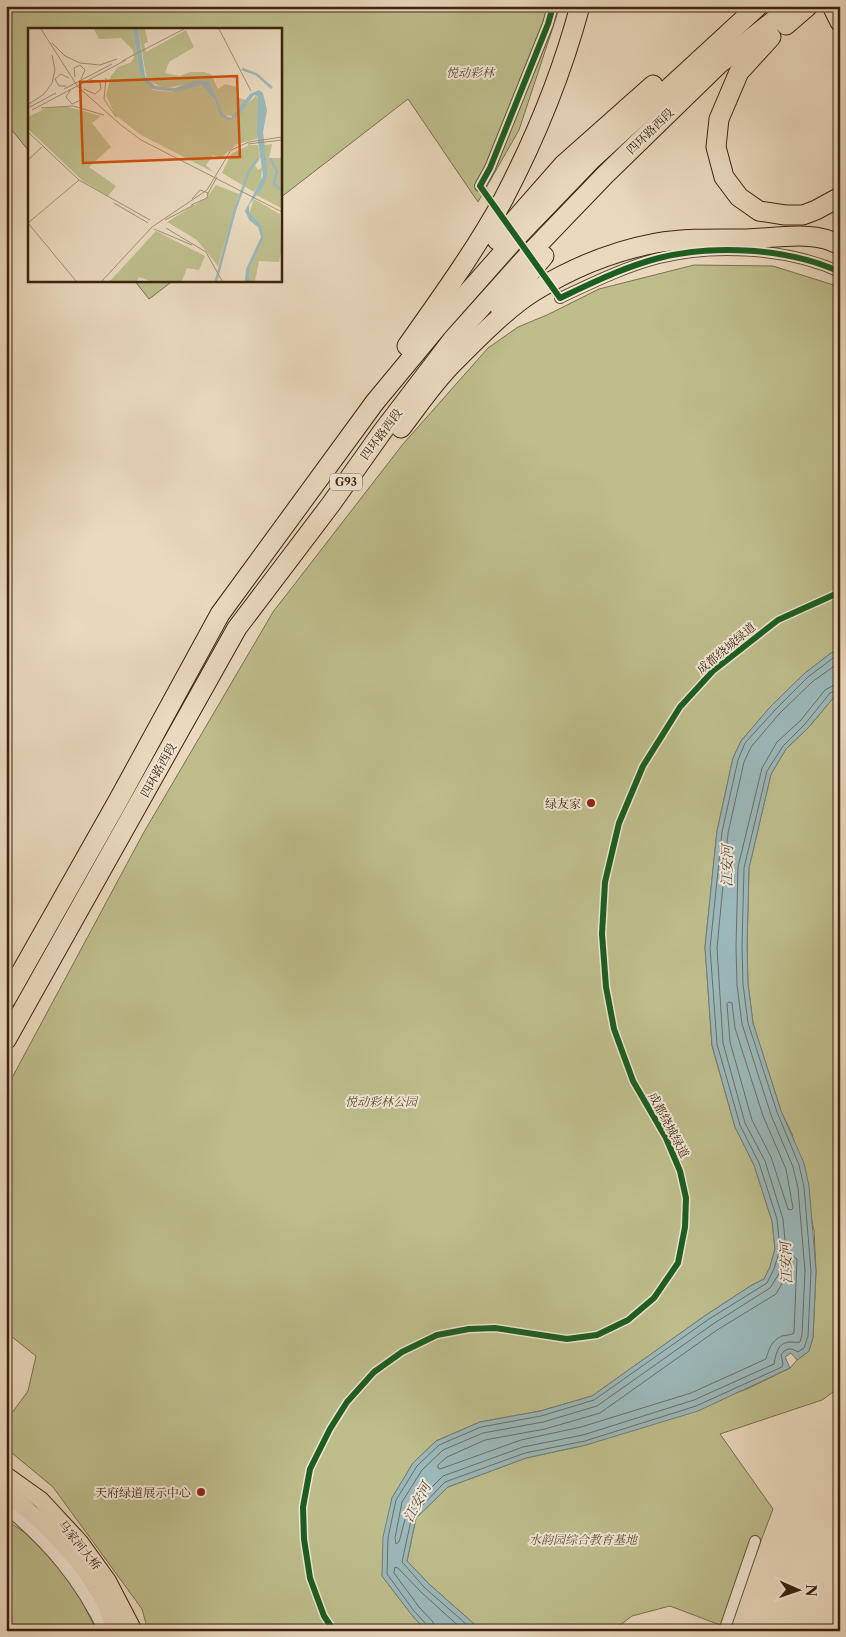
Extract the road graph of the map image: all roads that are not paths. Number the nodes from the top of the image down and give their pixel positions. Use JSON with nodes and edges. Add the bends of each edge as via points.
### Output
{"nodes":[{"id":1,"x":553,"y":6,"type":"edge"},
{"id":2,"x":580,"y":6,"type":"edge"},
{"id":3,"x":742,"y":6,"type":"edge"},
{"id":4,"x":758,"y":6,"type":"edge"},
{"id":5,"x":832,"y":6,"type":"edge"},
{"id":6,"x":802,"y":7,"type":"edge"},
{"id":7,"x":840,"y":22,"type":"edge"},
{"id":8,"x":771,"y":37,"type":"junction"},
{"id":9,"x":480,"y":186,"type":"dead end"},
{"id":10,"x":840,"y":197,"type":"edge"},
{"id":11,"x":840,"y":245,"type":"edge"},
{"id":12,"x":840,"y":272,"type":"edge"},
{"id":13,"x":560,"y":298,"type":"dead end"},
{"id":14,"x":406,"y":347,"type":"junction"},
{"id":15,"x":452,"y":364,"type":"junction"},
{"id":16,"x":375,"y":402,"type":"junction"},
{"id":17,"x":330,"y":504,"type":"junction"},
{"id":18,"x":6,"y":999,"type":"edge"},
{"id":19,"x":6,"y":1040,"type":"edge"},
{"id":20,"x":6,"y":1475,"type":"edge"},
{"id":21,"x":6,"y":1494,"type":"edge"},
{"id":22,"x":6,"y":1507,"type":"edge"},
{"id":23,"x":755,"y":1541,"type":"dead end"},
{"id":24,"x":105,"y":1631,"type":"edge"},
{"id":25,"x":116,"y":1631,"type":"edge"},
{"id":26,"x":134,"y":1631,"type":"edge"},
{"id":27,"x":724,"y":1631,"type":"edge"}],
"edges":[{"from":1,"to":9,"type":"street","via":[[490,168]]},
{"from":2,"to":14,"type":"highway","via":[[543,114],[502,201],[467,260]]},
{"from":3,"to":14,"type":"highway","via":[[564,164]]},
{"from":4,"to":16,"type":"highway","name":"四环路西段","number":"G93","via":[[592,159],[516,238]]},
{"from":5,"to":7,"type":"highway"},
{"from":6,"to":8,"type":"highway"},
{"from":6,"to":17,"type":"highway","name":"四环路西段","number":"G93","via":[[719,64],[530,252],[453,339]]},
{"from":8,"to":10,"type":"highway","via":[[739,72],[719,119],[716,147],[724,176],[739,197],[759,211],[803,215]]},
{"from":8,"to":15,"type":"highway","via":[[696,100],[607,190],[541,260]]},
{"from":11,"to":15,"type":"highway","via":[[807,236],[711,239],[656,243],[606,257],[532,293],[509,310]]},
{"from":12,"to":13,"type":"street","via":[[824,264],[776,254],[704,251],[660,258],[612,274]]},
{"from":14,"to":16,"type":"highway","via":[[385,379]]},
{"from":15,"to":17,"type":"highway","via":[[395,435]]},
{"from":16,"to":18,"type":"highway","name":"四环路西段","number":"G93","via":[[220,614]]},
{"from":17,"to":19,"type":"highway","name":"四环路西段","number":"G93","via":[[237,628]]},
{"from":20,"to":26,"type":"main road","name":"马家河大桥","via":[[41,1500],[80,1542],[108,1581]]},
{"from":21,"to":25,"type":"main road","via":[[25,1506],[75,1558],[96,1586]]},
{"from":22,"to":24,"type":"street","via":[[62,1561],[93,1606]]},
{"from":23,"to":27,"type":"street"}]}
